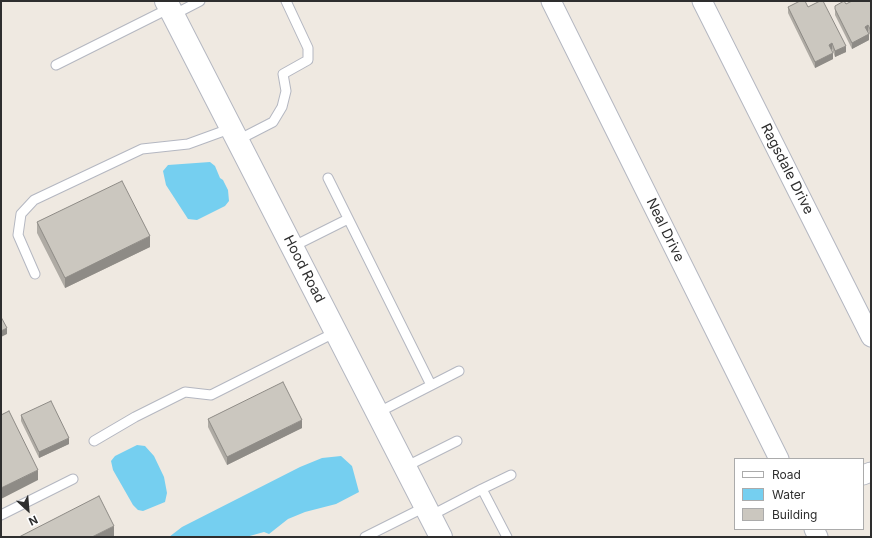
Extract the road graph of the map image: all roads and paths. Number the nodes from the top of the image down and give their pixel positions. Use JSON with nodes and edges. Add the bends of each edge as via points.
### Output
{"nodes":[{"id":1,"x":200,"y":1,"type":"edge"},
{"id":2,"x":286,"y":1,"type":"edge"},
{"id":3,"x":551,"y":1,"type":"edge"},
{"id":4,"x":702,"y":1,"type":"edge"},
{"id":5,"x":170,"y":8,"type":"edge"},
{"id":6,"x":56,"y":65,"type":"dead end"},
{"id":7,"x":234,"y":134,"type":"junction"},
{"id":8,"x":328,"y":178,"type":"dead end"},
{"id":9,"x":348,"y":219,"type":"junction"},
{"id":10,"x":292,"y":247,"type":"junction"},
{"id":11,"x":35,"y":274,"type":"dead end"},
{"id":12,"x":336,"y":332,"type":"junction"},
{"id":13,"x":871,"y":337,"type":"edge"},
{"id":14,"x":459,"y":371,"type":"dead end"},
{"id":15,"x":431,"y":385,"type":"junction"},
{"id":16,"x":377,"y":413,"type":"junction"},
{"id":17,"x":94,"y":441,"type":"dead end"},
{"id":18,"x":457,"y":441,"type":"dead end"},
{"id":19,"x":779,"y":458,"type":"edge"},
{"id":20,"x":405,"y":467,"type":"junction"},
{"id":21,"x":511,"y":475,"type":"dead end"},
{"id":22,"x":73,"y":479,"type":"dead end"},
{"id":23,"x":482,"y":489,"type":"junction"},
{"id":24,"x":428,"y":511,"type":"junction"},
{"id":25,"x":1,"y":515,"type":"edge"},
{"id":26,"x":365,"y":537,"type":"edge"},
{"id":27,"x":440,"y":537,"type":"edge"},
{"id":28,"x":507,"y":537,"type":"edge"}],
"edges":[{"from":1,"to":5,"type":"lane"},
{"from":2,"to":7,"type":"lane","via":[[308,48],[308,60],[283,74],[286,92],[282,107],[273,122]]},
{"from":3,"to":19,"type":"street","name":"Neal Drive"},
{"from":4,"to":13,"type":"street","name":"Ragsdale Drive"},
{"from":5,"to":6,"type":"lane"},
{"from":5,"to":7,"type":"street","name":"Hood Road"},
{"from":7,"to":10,"type":"street","name":"Hood Road"},
{"from":7,"to":11,"type":"lane","via":[[188,144],[142,149],[34,200],[21,214],[18,235]]},
{"from":8,"to":9,"type":"lane"},
{"from":9,"to":10,"type":"lane"},
{"from":9,"to":15,"type":"lane"},
{"from":10,"to":12,"type":"street","name":"Hood Road"},
{"from":12,"to":16,"type":"street","name":"Hood Road"},
{"from":12,"to":17,"type":"lane","via":[[211,395],[184,392],[134,416]]},
{"from":14,"to":15,"type":"lane"},
{"from":15,"to":16,"type":"lane"},
{"from":16,"to":20,"type":"street","name":"Hood Road"},
{"from":18,"to":20,"type":"lane"},
{"from":20,"to":24,"type":"street","name":"Hood Road"},
{"from":21,"to":23,"type":"lane"},
{"from":22,"to":25,"type":"lane"},
{"from":23,"to":24,"type":"lane"},
{"from":23,"to":28,"type":"lane"},
{"from":24,"to":26,"type":"lane"},
{"from":24,"to":27,"type":"street","name":"Hood Road"}]}
